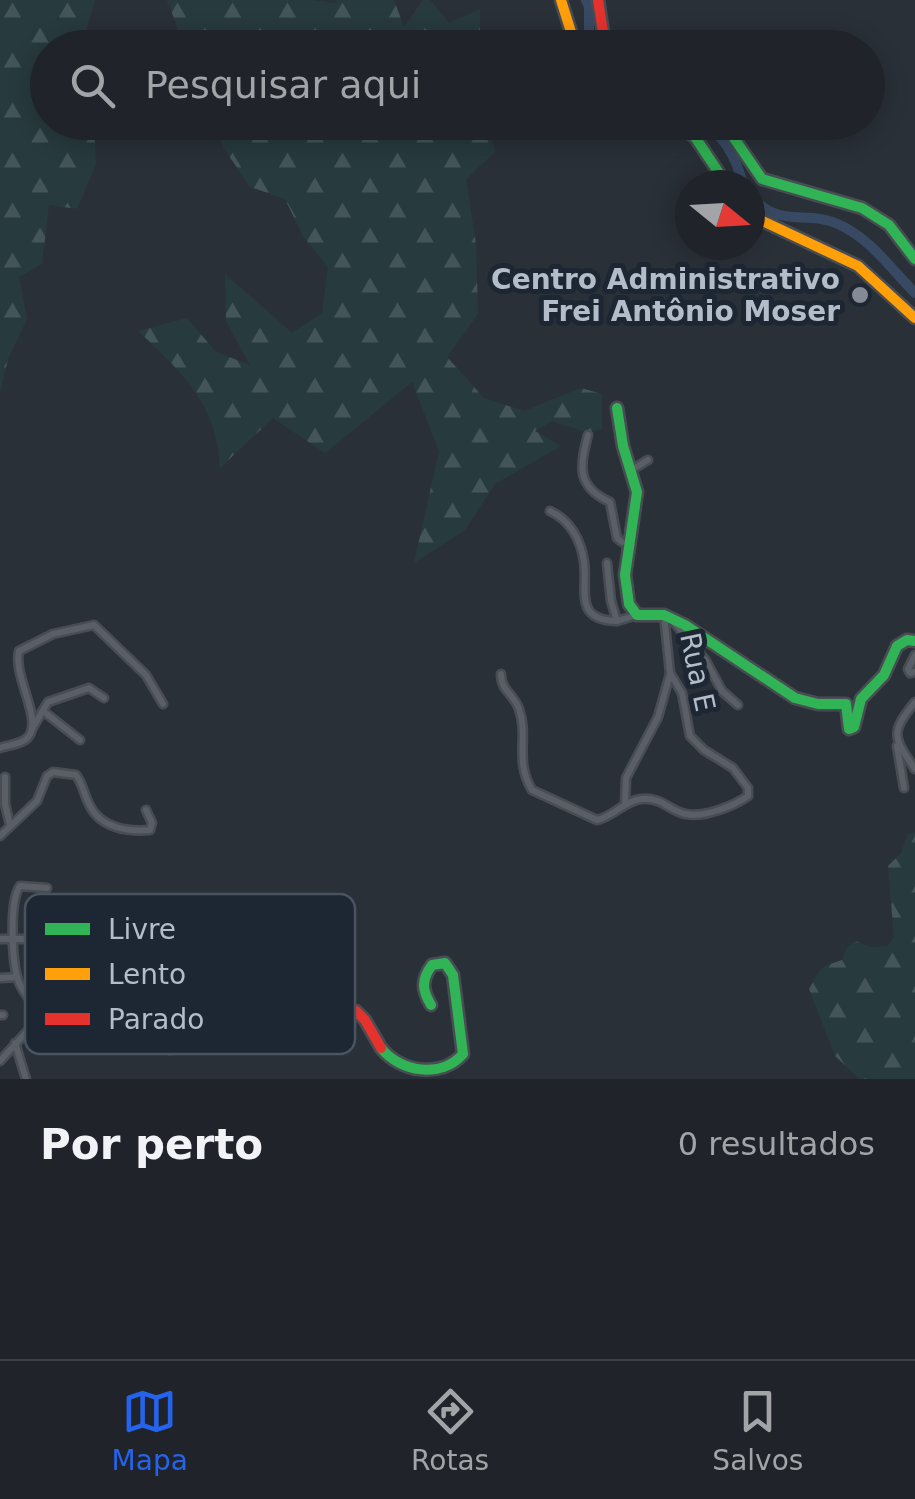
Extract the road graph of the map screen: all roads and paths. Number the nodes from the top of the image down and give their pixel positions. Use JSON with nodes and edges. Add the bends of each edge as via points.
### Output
{"nodes":[{"id":1,"x":561,"y":0,"type":"edge"},
{"id":2,"x":598,"y":0,"type":"edge"},
{"id":3,"x":570,"y":30,"type":"edge"},
{"id":4,"x":603,"y":30,"type":"edge"},
{"id":5,"x":696,"y":140,"type":"edge"},
{"id":6,"x":735,"y":140,"type":"edge"},
{"id":7,"x":717,"y":170,"type":"edge"},
{"id":8,"x":765,"y":221,"type":"edge"},
{"id":9,"x":915,"y":259,"type":"edge"},
{"id":10,"x":915,"y":318,"type":"edge"},
{"id":11,"x":617,"y":408,"type":"dead end"},
{"id":12,"x":588,"y":436,"type":"dead end"},
{"id":13,"x":648,"y":460,"type":"dead end"},
{"id":14,"x":633,"y":469,"type":"junction"},
{"id":15,"x":550,"y":512,"type":"dead end"},
{"id":16,"x":624,"y":543,"type":"junction"},
{"id":17,"x":607,"y":563,"type":"dead end"},
{"id":18,"x":636,"y":614,"type":"junction"},
{"id":19,"x":666,"y":616,"type":"junction"},
{"id":20,"x":617,"y":621,"type":"junction"},
{"id":21,"x":915,"y":641,"type":"edge"},
{"id":22,"x":915,"y":655,"type":"edge"},
{"id":23,"x":915,"y":672,"type":"edge"},
{"id":24,"x":670,"y":673,"type":"junction"},
{"id":25,"x":501,"y":674,"type":"dead end"},
{"id":26,"x":104,"y":698,"type":"dead end"},
{"id":27,"x":915,"y":702,"type":"edge"},
{"id":28,"x":163,"y":704,"type":"dead end"},
{"id":29,"x":738,"y":705,"type":"dead end"},
{"id":30,"x":43,"y":710,"type":"junction"},
{"id":31,"x":32,"y":729,"type":"junction"},
{"id":32,"x":80,"y":740,"type":"dead end"},
{"id":33,"x":898,"y":740,"type":"junction"},
{"id":34,"x":0,"y":748,"type":"edge"},
{"id":35,"x":915,"y":768,"type":"edge"},
{"id":36,"x":5,"y":777,"type":"dead end"},
{"id":37,"x":904,"y":788,"type":"dead end"},
{"id":38,"x":624,"y":805,"type":"junction"},
{"id":39,"x":146,"y":810,"type":"dead end"},
{"id":40,"x":10,"y":825,"type":"junction"},
{"id":41,"x":0,"y":836,"type":"edge"},
{"id":42,"x":47,"y":888,"type":"dead end"},
{"id":43,"x":14,"y":939,"type":"junction"},
{"id":44,"x":25,"y":939,"type":"edge"},
{"id":45,"x":0,"y":940,"type":"edge"},
{"id":46,"x":17,"y":977,"type":"junction"},
{"id":47,"x":0,"y":978,"type":"edge"},
{"id":48,"x":25,"y":990,"type":"edge"},
{"id":49,"x":430,"y":1006,"type":"dead end"},
{"id":50,"x":355,"y":1011,"type":"edge"},
{"id":51,"x":25,"y":1033,"type":"edge"},
{"id":52,"x":15,"y":1042,"type":"junction"},
{"id":53,"x":0,"y":1060,"type":"edge"},
{"id":54,"x":26,"y":1079,"type":"edge"}],
"edges":[{"from":1,"to":3,"type":"street"},
{"from":2,"to":4,"type":"street"},
{"from":5,"to":7,"type":"street"},
{"from":6,"to":9,"type":"street","via":[[762,179],[862,208],[889,226]]},
{"from":8,"to":10,"type":"street","via":[[858,266]]},
{"from":11,"to":14,"type":"street"},
{"from":12,"to":16,"type":"street","via":[[584,477],[592,494],[610,502]]},
{"from":13,"to":14,"type":"street"},
{"from":14,"to":16,"type":"street","via":[[637,500]]},
{"from":15,"to":20,"type":"street","via":[[570,524],[592,614]]},
{"from":16,"to":18,"type":"street"},
{"from":17,"to":20,"type":"street"},
{"from":18,"to":19,"type":"street"},
{"from":18,"to":20,"type":"street"},
{"from":19,"to":21,"type":"street","via":[[795,698],[846,704],[850,729],[861,699],[884,675],[898,646]]},
{"from":19,"to":24,"type":"street","name":"Rua E"},
{"from":19,"to":29,"type":"street"},
{"from":22,"to":23,"type":"street","via":[[908,670]]},
{"from":24,"to":38,"type":"street","via":[[658,717],[626,778]]},
{"from":24,"to":38,"type":"street","name":"Rua E","via":[[694,742],[739,774],[749,794],[692,815],[653,799]]},
{"from":25,"to":38,"type":"street","via":[[520,710],[521,764],[532,790],[597,820]]},
{"from":26,"to":30,"type":"street","via":[[89,688],[48,702]]},
{"from":27,"to":33,"type":"street","via":[[899,720]]},
{"from":28,"to":31,"type":"street","via":[[146,674],[90,624],[19,651]]},
{"from":30,"to":31,"type":"street"},
{"from":30,"to":32,"type":"street"},
{"from":31,"to":34,"type":"street","via":[[25,740]]},
{"from":33,"to":35,"type":"street"},
{"from":33,"to":37,"type":"street"},
{"from":36,"to":40,"type":"street"},
{"from":39,"to":40,"type":"street","via":[[150,830],[115,827],[92,810],[78,777],[53,772],[37,801]]},
{"from":40,"to":41,"type":"street"},
{"from":42,"to":43,"type":"street","via":[[18,888]]},
{"from":43,"to":44,"type":"street"},
{"from":43,"to":45,"type":"street"},
{"from":43,"to":46,"type":"street"},
{"from":46,"to":47,"type":"street"},
{"from":46,"to":48,"type":"street"},
{"from":49,"to":50,"type":"street","via":[[421,983],[442,962],[452,970],[463,1054],[452,1065],[424,1071],[384,1053]]},
{"from":51,"to":52,"type":"street"},
{"from":52,"to":53,"type":"street"},
{"from":52,"to":54,"type":"street"}]}
